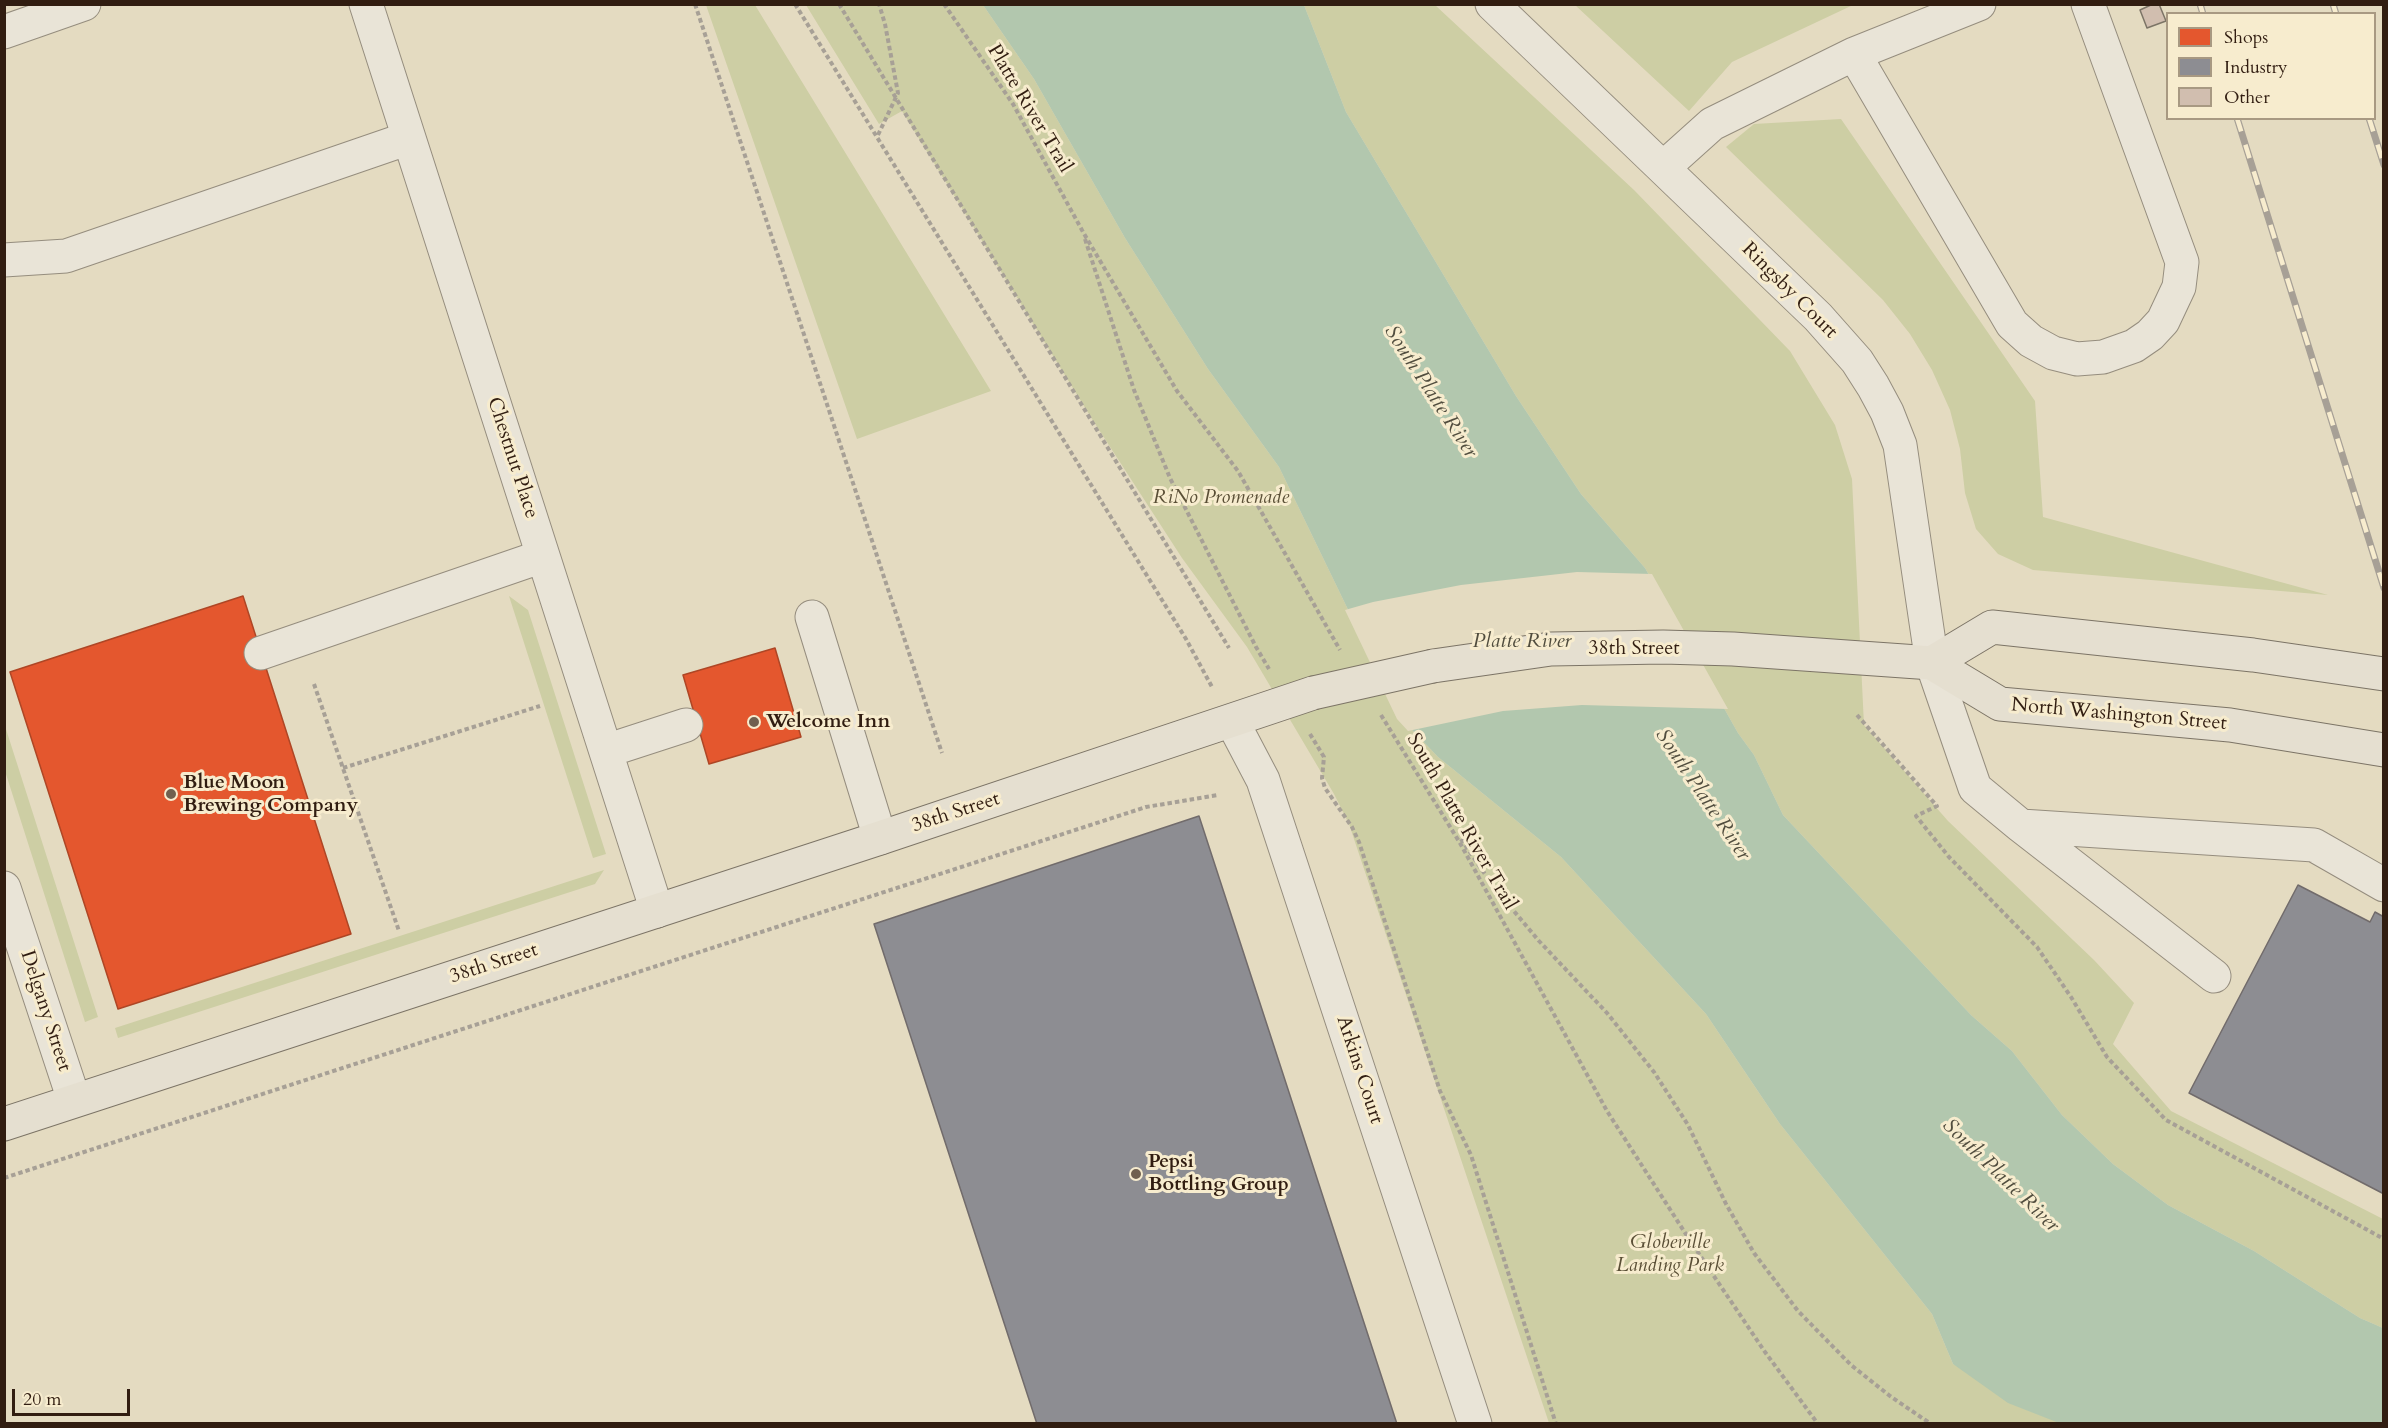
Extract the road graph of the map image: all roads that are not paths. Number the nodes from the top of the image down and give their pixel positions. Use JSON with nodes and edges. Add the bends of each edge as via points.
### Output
{"nodes":[{"id":1,"x":84,"y":4,"type":"edge"},
{"id":2,"x":366,"y":4,"type":"edge"},
{"id":3,"x":1492,"y":4,"type":"edge"},
{"id":4,"x":1979,"y":4,"type":"edge"},
{"id":5,"x":2088,"y":4,"type":"edge"},
{"id":6,"x":4,"y":32,"type":"edge"},
{"id":7,"x":1854,"y":54,"type":"junction"},
{"id":8,"x":409,"y":138,"type":"junction"},
{"id":9,"x":1663,"y":168,"type":"junction"},
{"id":10,"x":4,"y":260,"type":"edge"},
{"id":11,"x":543,"y":556,"type":"junction"},
{"id":12,"x":812,"y":617,"type":"dead end"},
{"id":13,"x":261,"y":653,"type":"dead end"},
{"id":14,"x":1932,"y":663,"type":"junction"},
{"id":15,"x":2384,"y":674,"type":"edge"},
{"id":16,"x":1232,"y":721,"type":"junction"},
{"id":17,"x":686,"y":725,"type":"dead end"},
{"id":18,"x":2384,"y":750,"type":"edge"},
{"id":19,"x":606,"y":751,"type":"junction"},
{"id":20,"x":2021,"y":826,"type":"junction"},
{"id":21,"x":880,"y":838,"type":"junction"},
{"id":22,"x":2384,"y":885,"type":"edge"},
{"id":23,"x":4,"y":888,"type":"edge"},
{"id":24,"x":657,"y":911,"type":"junction"},
{"id":25,"x":2214,"y":976,"type":"dead end"},
{"id":26,"x":74,"y":1100,"type":"junction"},
{"id":27,"x":4,"y":1124,"type":"edge"},
{"id":28,"x":1475,"y":1424,"type":"edge"}],
"edges":[{"from":1,"to":6,"type":"street"},
{"from":2,"to":8,"type":"street","name":"Chestnut Place"},
{"from":3,"to":9,"type":"street","name":"Ringsby Court"},
{"from":4,"to":7,"type":"street"},
{"from":5,"to":7,"type":"street","via":[[2182,262],[2179,287],[2163,321],[2134,346],[2103,357],[2078,359],[2052,353],[2012,324]]},
{"from":7,"to":9,"type":"street","via":[[1712,124]]},
{"from":8,"to":10,"type":"street","via":[[66,256]]},
{"from":8,"to":11,"type":"street","name":"Chestnut Place"},
{"from":9,"to":14,"type":"street","name":"Ringsby Court","via":[[1818,317],[1857,361],[1887,412],[1902,454]]},
{"from":11,"to":13,"type":"street"},
{"from":11,"to":19,"type":"street","name":"Chestnut Place"},
{"from":12,"to":21,"type":"street"},
{"from":14,"to":15,"type":"main road","via":[[1992,627],[2253,655]]},
{"from":14,"to":16,"type":"main road","name":"38th Street","bridge":true,"via":[[1663,647],[1551,649],[1433,666],[1313,693]]},
{"from":14,"to":18,"type":"main road","name":"North Washington Street","via":[[2000,704],[2230,725]]},
{"from":14,"to":20,"type":"street","name":"Ringsby Court","via":[[1975,788]]},
{"from":16,"to":21,"type":"main road","name":"38th Street"},
{"from":16,"to":28,"type":"street","name":"Arkins Court","via":[[1263,780]]},
{"from":17,"to":19,"type":"street"},
{"from":19,"to":24,"type":"street","name":"Chestnut Place"},
{"from":20,"to":22,"type":"street","via":[[2314,845]]},
{"from":20,"to":25,"type":"street","name":"Ringsby Court"},
{"from":21,"to":24,"type":"main road","name":"38th Street"},
{"from":23,"to":26,"type":"street","name":"Delgany Street"},
{"from":24,"to":26,"type":"main road","name":"38th Street"},
{"from":26,"to":27,"type":"main road","name":"38th Street"}]}
